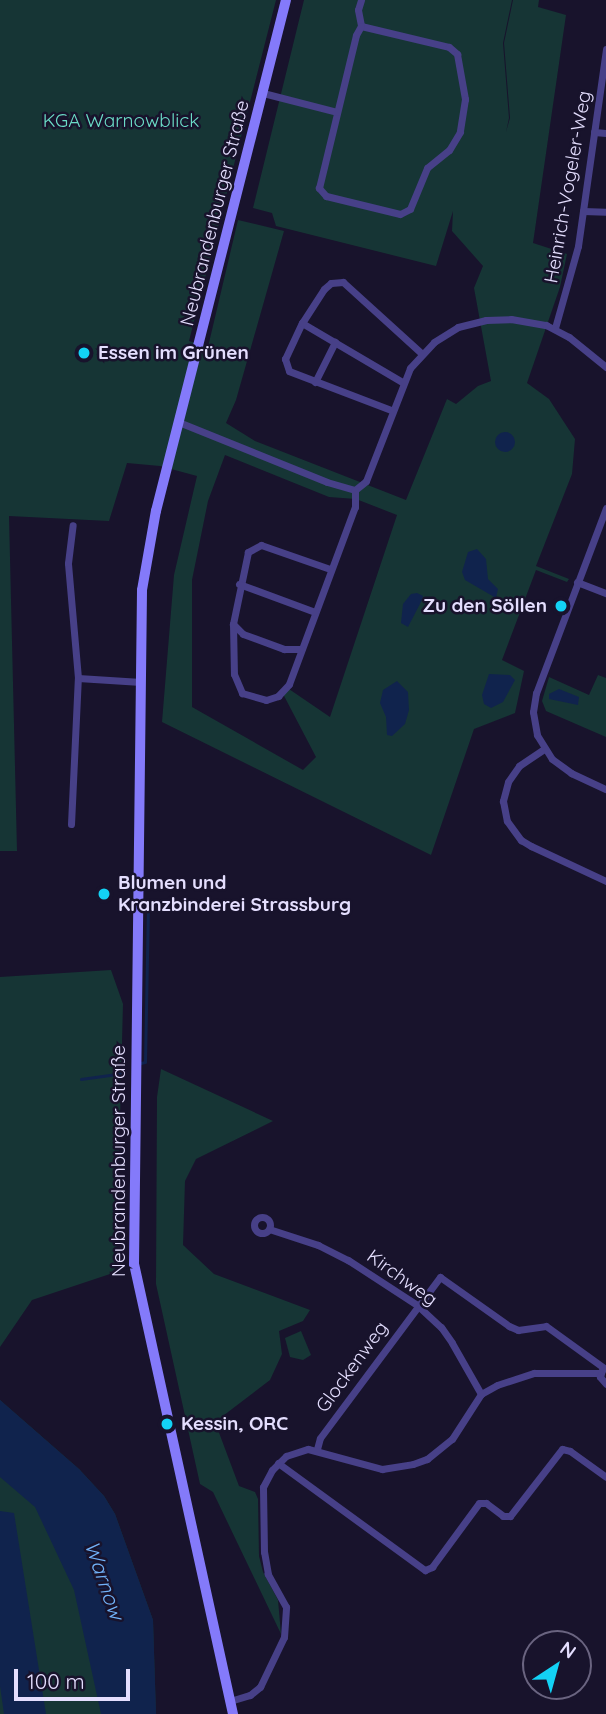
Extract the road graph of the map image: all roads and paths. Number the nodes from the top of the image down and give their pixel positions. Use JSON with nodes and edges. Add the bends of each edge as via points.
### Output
{"nodes":[{"id":1,"x":286,"y":0,"type":"edge"},
{"id":2,"x":361,"y":0,"type":"edge"},
{"id":3,"x":361,"y":26,"type":"junction"},
{"id":4,"x":606,"y":52,"type":"edge"},
{"id":5,"x":263,"y":93,"type":"junction"},
{"id":6,"x":337,"y":112,"type":"junction"},
{"id":7,"x":594,"y":132,"type":"junction"},
{"id":8,"x":606,"y":133,"type":"edge"},
{"id":9,"x":583,"y":211,"type":"junction"},
{"id":10,"x":606,"y":212,"type":"edge"},
{"id":11,"x":302,"y":323,"type":"junction"},
{"id":12,"x":555,"y":328,"type":"junction"},
{"id":13,"x":335,"y":342,"type":"junction"},
{"id":14,"x":421,"y":353,"type":"junction"},
{"id":15,"x":606,"y":367,"type":"edge"},
{"id":16,"x":315,"y":382,"type":"junction"},
{"id":17,"x":402,"y":382,"type":"junction"},
{"id":18,"x":391,"y":410,"type":"junction"},
{"id":19,"x":181,"y":422,"type":"junction"},
{"id":20,"x":355,"y":490,"type":"junction"},
{"id":21,"x":606,"y":508,"type":"edge"},
{"id":22,"x":72,"y":525,"type":"dead end"},
{"id":23,"x":330,"y":569,"type":"junction"},
{"id":24,"x":577,"y":582,"type":"junction"},
{"id":25,"x":239,"y":584,"type":"junction"},
{"id":26,"x":606,"y":593,"type":"edge"},
{"id":27,"x":315,"y":612,"type":"junction"},
{"id":28,"x":233,"y":624,"type":"junction"},
{"id":29,"x":301,"y":649,"type":"junction"},
{"id":30,"x":78,"y":678,"type":"junction"},
{"id":31,"x":141,"y":682,"type":"junction"},
{"id":32,"x":544,"y":749,"type":"junction"},
{"id":33,"x":606,"y":789,"type":"edge"},
{"id":34,"x":71,"y":824,"type":"dead end"},
{"id":35,"x":606,"y":881,"type":"edge"},
{"id":36,"x":270,"y":1229,"type":"dead end"},
{"id":37,"x":417,"y":1305,"type":"junction"},
{"id":38,"x":603,"y":1369,"type":"edge"},
{"id":39,"x":606,"y":1384,"type":"edge"},
{"id":40,"x":481,"y":1394,"type":"junction"},
{"id":41,"x":317,"y":1449,"type":"junction"},
{"id":42,"x":278,"y":1463,"type":"junction"},
{"id":43,"x":606,"y":1477,"type":"edge"},
{"id":44,"x":230,"y":1701,"type":"junction"},
{"id":45,"x":233,"y":1714,"type":"edge"}],
"edges":[{"from":1,"to":5,"type":"main road","name":"Neubrandenburger Straße"},
{"from":2,"to":3,"type":"street"},
{"from":3,"to":6,"type":"street"},
{"from":3,"to":6,"type":"street","via":[[454,50],[465,99],[460,132],[449,150],[423,174],[410,209],[396,214],[320,191]]},
{"from":4,"to":7,"type":"street","name":"Heinrich-Vogeler-Weg"},
{"from":5,"to":6,"type":"street"},
{"from":5,"to":19,"type":"main road","name":"Neubrandenburger Straße"},
{"from":7,"to":8,"type":"street"},
{"from":7,"to":9,"type":"street","name":"Heinrich-Vogeler-Weg"},
{"from":9,"to":10,"type":"street"},
{"from":9,"to":12,"type":"street","name":"Heinrich-Vogeler-Weg"},
{"from":11,"to":13,"type":"street"},
{"from":11,"to":14,"type":"street","via":[[324,289],[342,282]]},
{"from":11,"to":16,"type":"street","via":[[285,359],[286,368]]},
{"from":12,"to":14,"type":"street","via":[[523,320],[486,320],[458,327]]},
{"from":12,"to":15,"type":"street"},
{"from":13,"to":16,"type":"street"},
{"from":13,"to":17,"type":"street"},
{"from":14,"to":17,"type":"street"},
{"from":16,"to":18,"type":"street"},
{"from":17,"to":18,"type":"street"},
{"from":18,"to":20,"type":"street","via":[[366,481]]},
{"from":19,"to":20,"type":"street"},
{"from":19,"to":31,"type":"main road","name":"Neubrandenburger Straße","via":[[146,556]]},
{"from":20,"to":23,"type":"street","via":[[355,507]]},
{"from":21,"to":24,"type":"street"},
{"from":22,"to":30,"type":"street","via":[[68,563]]},
{"from":23,"to":25,"type":"street","via":[[256,545],[248,552]]},
{"from":23,"to":27,"type":"street"},
{"from":24,"to":26,"type":"street"},
{"from":24,"to":32,"type":"street","via":[[534,704],[535,725]]},
{"from":25,"to":27,"type":"street"},
{"from":25,"to":28,"type":"street"},
{"from":27,"to":29,"type":"street"},
{"from":28,"to":29,"type":"street","via":[[243,634],[284,649]]},
{"from":28,"to":29,"type":"street","via":[[234,674],[242,693],[250,697],[265,700],[282,692]]},
{"from":30,"to":31,"type":"street"},
{"from":30,"to":34,"type":"street"},
{"from":31,"to":44,"type":"main road","name":"Neubrandenburger Straße","via":[[134,1265]]},
{"from":32,"to":33,"type":"street","via":[[559,765]]},
{"from":32,"to":35,"type":"street","via":[[519,766],[508,782],[503,801],[507,821],[531,846]]},
{"from":36,"to":37,"type":"street","name":"Kirchweg","via":[[348,1260]]},
{"from":37,"to":38,"type":"street","name":"Glockenweg","via":[[436,1279],[445,1278],[509,1326],[518,1330],[546,1326]]},
{"from":37,"to":40,"type":"street","name":"Kirchweg","via":[[452,1343]]},
{"from":37,"to":41,"type":"street","name":"Glockenweg","via":[[320,1438]]},
{"from":38,"to":39,"type":"street"},
{"from":38,"to":40,"type":"street","via":[[534,1373]]},
{"from":40,"to":41,"type":"street","via":[[452,1438],[427,1459],[413,1464],[382,1469]]},
{"from":41,"to":42,"type":"street","via":[[296,1451]]},
{"from":42,"to":43,"type":"street","via":[[425,1570],[432,1567],[479,1503],[510,1516],[562,1449]]},
{"from":42,"to":44,"type":"street","via":[[263,1488],[264,1552],[268,1574],[286,1607],[284,1637],[260,1687]]},
{"from":44,"to":45,"type":"main road","name":"Neubrandenburger Straße"}]}
